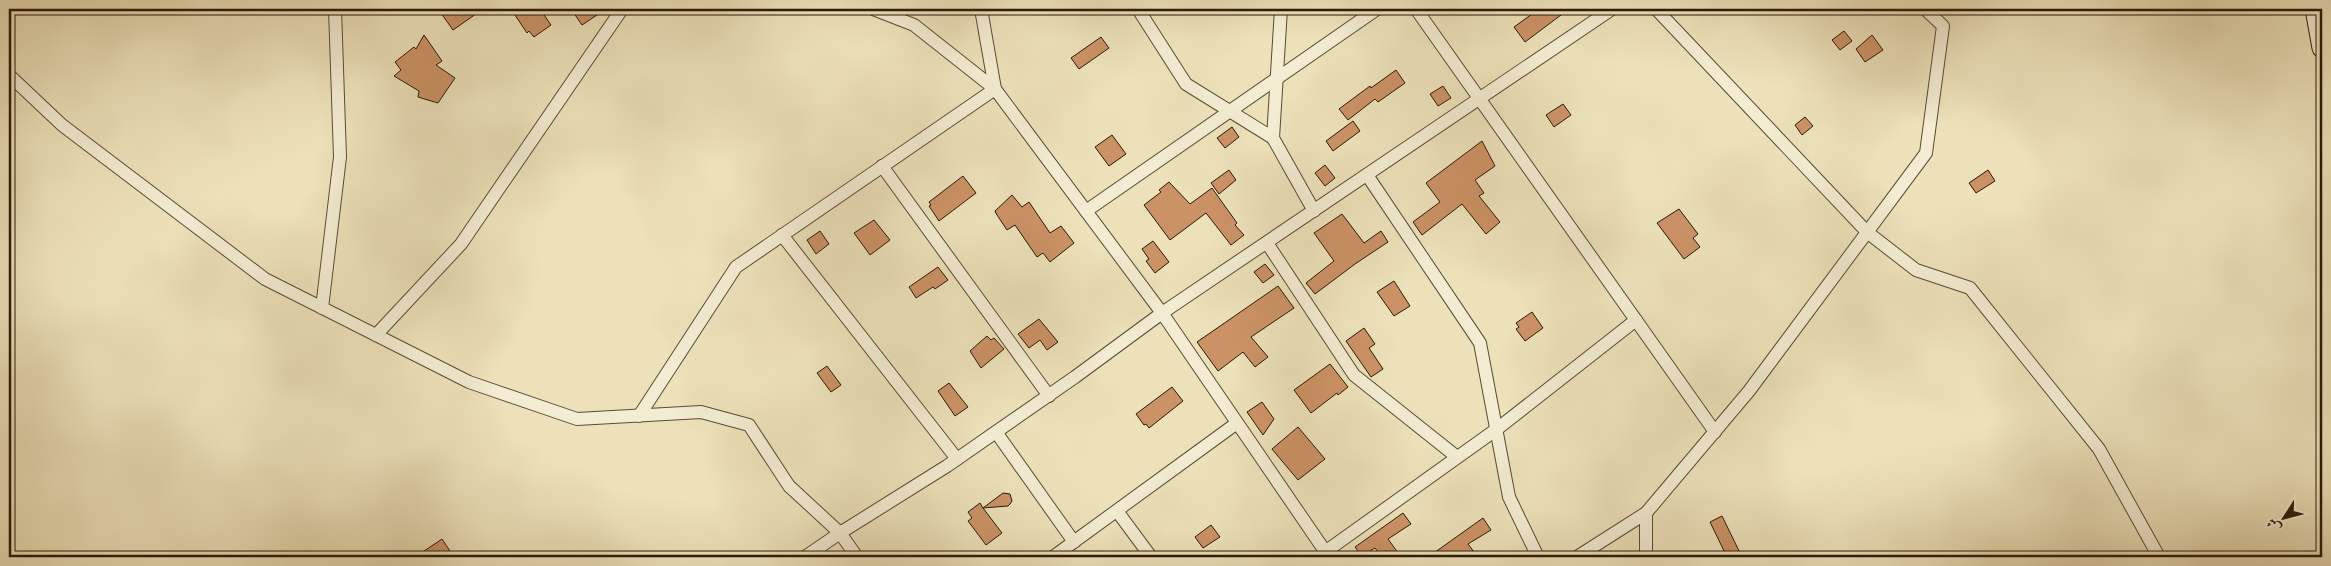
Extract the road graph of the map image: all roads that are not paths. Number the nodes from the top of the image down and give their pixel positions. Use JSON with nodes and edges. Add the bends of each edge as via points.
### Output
{"nodes":[{"id":1,"x":335,"y":9,"type":"edge"},
{"id":2,"x":622,"y":9,"type":"edge"},
{"id":3,"x":873,"y":9,"type":"edge"},
{"id":4,"x":981,"y":9,"type":"edge"},
{"id":5,"x":1138,"y":9,"type":"edge"},
{"id":6,"x":1377,"y":9,"type":"edge"},
{"id":7,"x":1416,"y":9,"type":"edge"},
{"id":8,"x":1612,"y":9,"type":"edge"},
{"id":9,"x":1656,"y":9,"type":"edge"},
{"id":10,"x":1925,"y":9,"type":"edge"},
{"id":11,"x":2315,"y":9,"type":"edge"},
{"id":12,"x":1278,"y":10,"type":"edge"},
{"id":13,"x":2322,"y":48,"type":"edge"},
{"id":14,"x":9,"y":75,"type":"edge"},
{"id":15,"x":1277,"y":78,"type":"junction"},
{"id":16,"x":996,"y":88,"type":"junction"},
{"id":17,"x":1481,"y":100,"type":"junction"},
{"id":18,"x":1230,"y":111,"type":"junction"},
{"id":19,"x":1273,"y":138,"type":"junction"},
{"id":20,"x":882,"y":166,"type":"junction"},
{"id":21,"x":1368,"y":175,"type":"junction"},
{"id":22,"x":1086,"y":211,"type":"junction"},
{"id":23,"x":1314,"y":211,"type":"junction"},
{"id":24,"x":1867,"y":232,"type":"junction"},
{"id":25,"x":782,"y":235,"type":"junction"},
{"id":26,"x":1267,"y":243,"type":"junction"},
{"id":27,"x":322,"y":308,"type":"junction"},
{"id":28,"x":1162,"y":313,"type":"junction"},
{"id":29,"x":1636,"y":320,"type":"junction"},
{"id":30,"x":376,"y":335,"type":"junction"},
{"id":31,"x":1048,"y":396,"type":"junction"},
{"id":32,"x":639,"y":416,"type":"junction"},
{"id":33,"x":1238,"y":423,"type":"junction"},
{"id":34,"x":1496,"y":428,"type":"junction"},
{"id":35,"x":996,"y":432,"type":"junction"},
{"id":36,"x":1715,"y":432,"type":"junction"},
{"id":37,"x":1457,"y":457,"type":"junction"},
{"id":38,"x":957,"y":459,"type":"junction"},
{"id":39,"x":1117,"y":511,"type":"junction"},
{"id":40,"x":1646,"y":513,"type":"junction"},
{"id":41,"x":840,"y":532,"type":"junction"},
{"id":42,"x":1074,"y":542,"type":"junction"},
{"id":43,"x":1327,"y":554,"type":"edge"},
{"id":44,"x":805,"y":557,"type":"edge"},
{"id":45,"x":857,"y":557,"type":"edge"},
{"id":46,"x":1053,"y":557,"type":"edge"},
{"id":47,"x":1151,"y":557,"type":"edge"},
{"id":48,"x":1538,"y":557,"type":"edge"},
{"id":49,"x":1578,"y":557,"type":"edge"},
{"id":50,"x":1646,"y":557,"type":"edge"},
{"id":51,"x":2159,"y":557,"type":"edge"}],
"edges":[{"from":1,"to":27,"type":"street","via":[[340,157]]},
{"from":2,"to":30,"type":"street","via":[[461,244]]},
{"from":3,"to":16,"type":"street","via":[[914,25]]},
{"from":4,"to":16,"type":"street"},
{"from":5,"to":18,"type":"street","via":[[1186,84]]},
{"from":6,"to":15,"type":"street"},
{"from":7,"to":17,"type":"street"},
{"from":8,"to":17,"type":"street"},
{"from":9,"to":24,"type":"street"},
{"from":10,"to":24,"type":"street","via":[[1943,26],[1926,153]]},
{"from":11,"to":13,"type":"main road"},
{"from":12,"to":15,"type":"street"},
{"from":14,"to":27,"type":"street","via":[[62,125],[264,279]]},
{"from":15,"to":18,"type":"street"},
{"from":15,"to":19,"type":"street"},
{"from":16,"to":20,"type":"street"},
{"from":16,"to":22,"type":"street"},
{"from":17,"to":21,"type":"street"},
{"from":17,"to":29,"type":"street"},
{"from":18,"to":19,"type":"street"},
{"from":18,"to":22,"type":"street"},
{"from":19,"to":23,"type":"street"},
{"from":20,"to":25,"type":"street"},
{"from":20,"to":31,"type":"street"},
{"from":21,"to":23,"type":"street"},
{"from":21,"to":34,"type":"street","via":[[1480,343]]},
{"from":22,"to":28,"type":"street"},
{"from":23,"to":26,"type":"street"},
{"from":24,"to":36,"type":"street"},
{"from":24,"to":51,"type":"street","via":[[1916,270],[1970,288],[2099,449]]},
{"from":25,"to":32,"type":"street","via":[[736,267]]},
{"from":25,"to":38,"type":"street"},
{"from":26,"to":28,"type":"street"},
{"from":26,"to":37,"type":"street","via":[[1354,375]]},
{"from":27,"to":30,"type":"street"},
{"from":28,"to":31,"type":"street"},
{"from":28,"to":33,"type":"street"},
{"from":29,"to":34,"type":"street"},
{"from":29,"to":36,"type":"street"},
{"from":30,"to":32,"type":"street","via":[[469,382],[577,419]]},
{"from":31,"to":35,"type":"street"},
{"from":32,"to":41,"type":"street","via":[[701,412],[749,425],[789,486]]},
{"from":33,"to":39,"type":"street"},
{"from":33,"to":43,"type":"street"},
{"from":34,"to":37,"type":"street"},
{"from":34,"to":48,"type":"street","via":[[1509,497]]},
{"from":35,"to":38,"type":"street"},
{"from":35,"to":42,"type":"street"},
{"from":36,"to":40,"type":"street"},
{"from":37,"to":43,"type":"street"},
{"from":38,"to":41,"type":"street"},
{"from":39,"to":42,"type":"street"},
{"from":39,"to":47,"type":"street"},
{"from":40,"to":49,"type":"street"},
{"from":40,"to":50,"type":"street"},
{"from":41,"to":44,"type":"street"},
{"from":41,"to":45,"type":"street"},
{"from":42,"to":46,"type":"street"}]}
